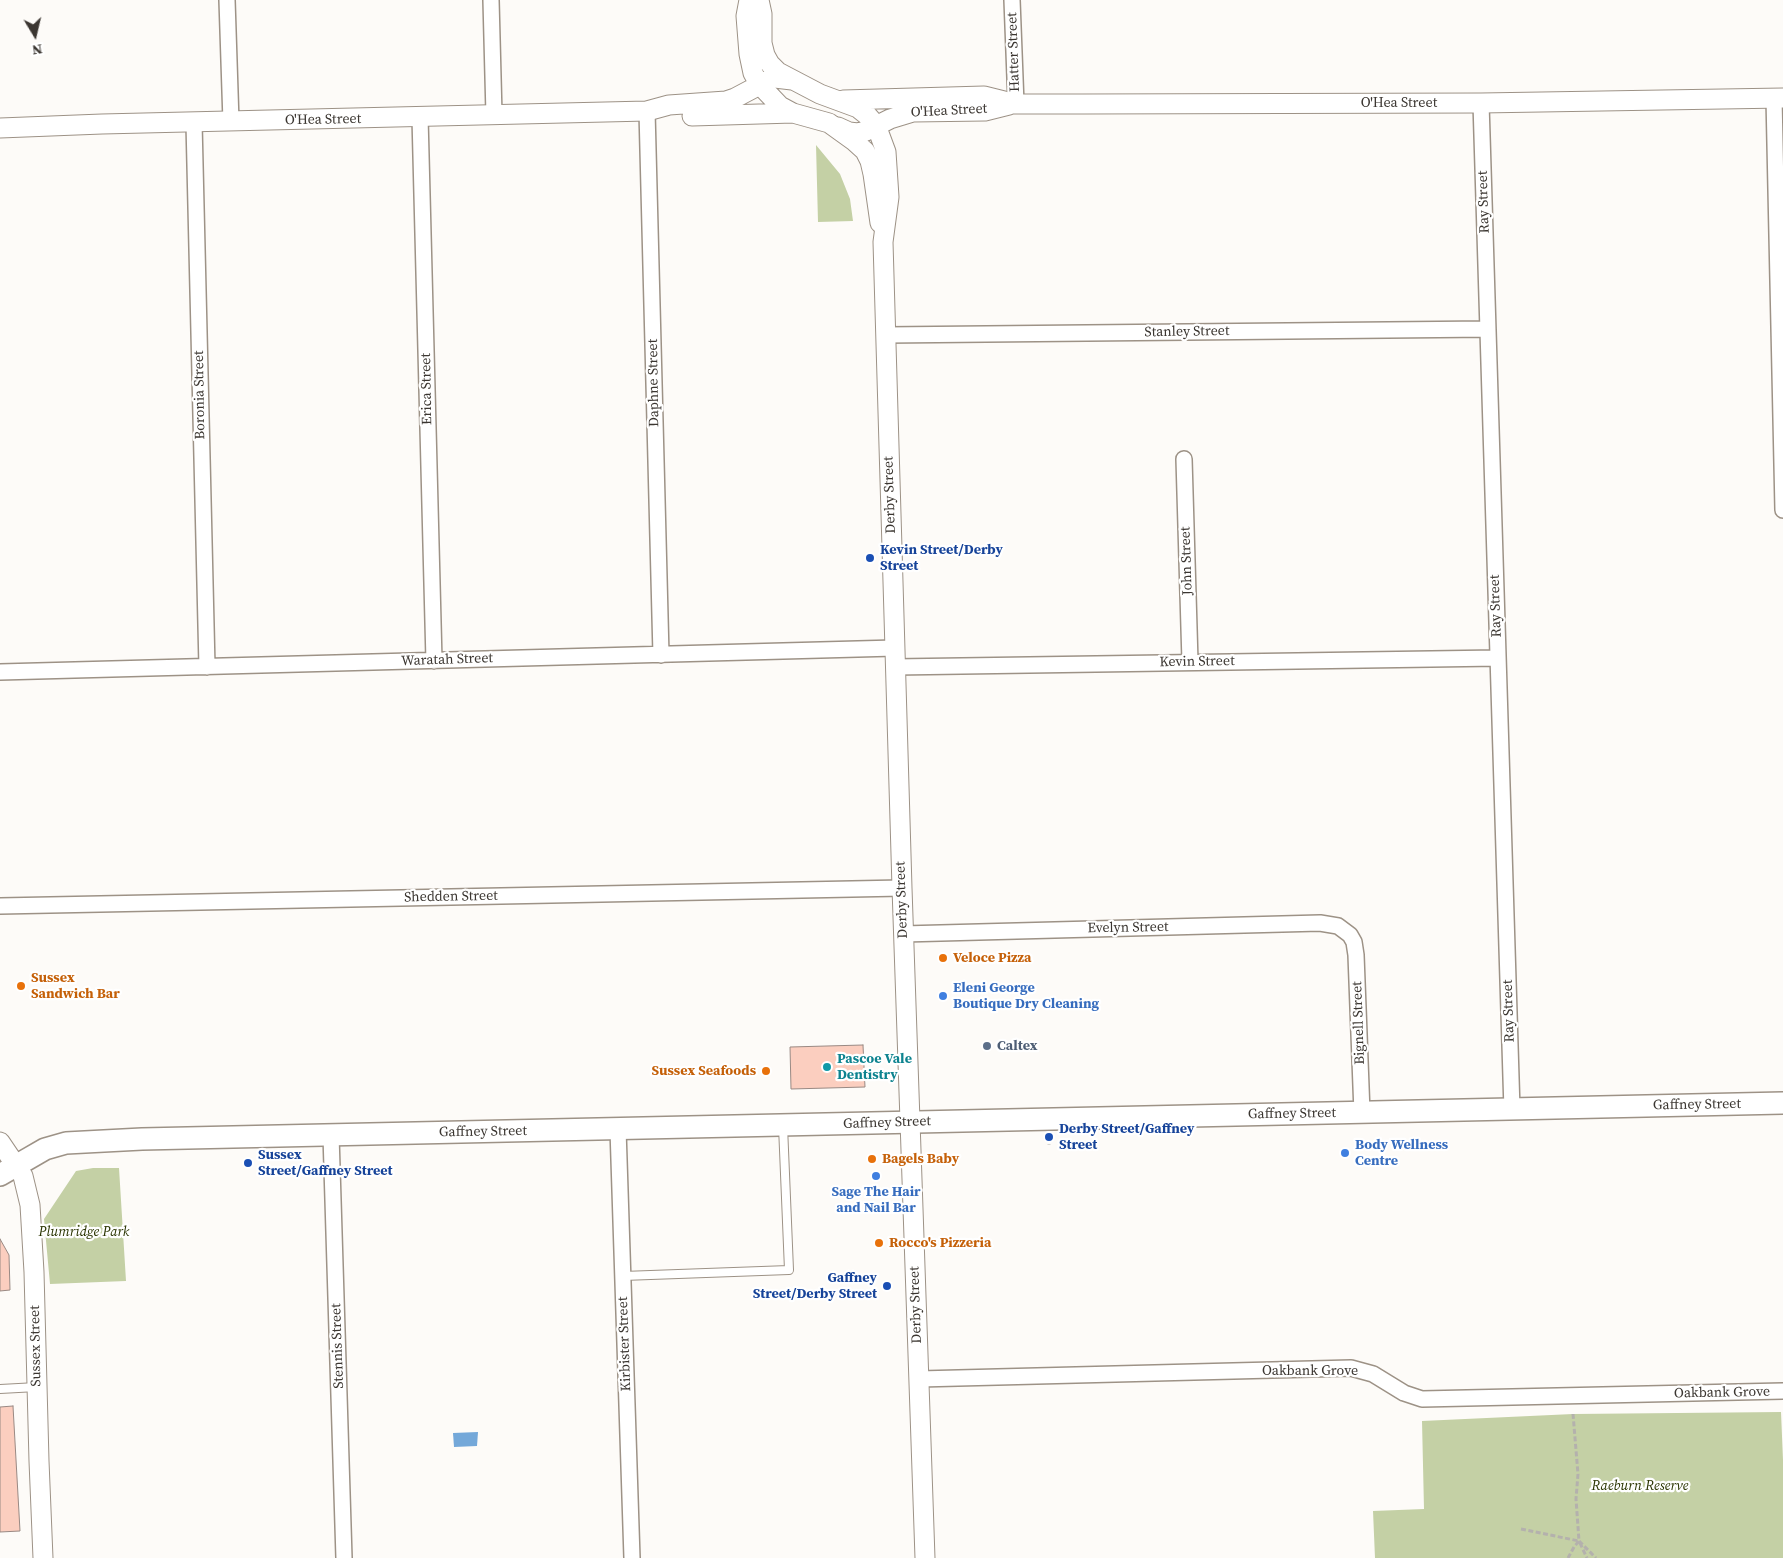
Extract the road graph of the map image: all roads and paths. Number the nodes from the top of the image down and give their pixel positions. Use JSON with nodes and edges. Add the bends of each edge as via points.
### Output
{"nodes":[{"id":1,"x":227,"y":0,"type":"edge"},
{"id":2,"x":491,"y":0,"type":"edge"},
{"id":3,"x":749,"y":0,"type":"edge"},
{"id":4,"x":759,"y":0,"type":"edge"},
{"id":5,"x":1012,"y":0,"type":"edge"},
{"id":6,"x":796,"y":80,"type":"junction"},
{"id":7,"x":759,"y":84,"type":"junction"},
{"id":8,"x":1779,"y":98,"type":"edge"},
{"id":9,"x":837,"y":100,"type":"junction"},
{"id":10,"x":1481,"y":103,"type":"junction"},
{"id":11,"x":1016,"y":104,"type":"junction"},
{"id":12,"x":647,"y":111,"type":"junction"},
{"id":13,"x":793,"y":113,"type":"junction"},
{"id":14,"x":494,"y":115,"type":"junction"},
{"id":15,"x":420,"y":117,"type":"junction"},
{"id":16,"x":230,"y":122,"type":"junction"},
{"id":17,"x":194,"y":123,"type":"junction"},
{"id":18,"x":828,"y":123,"type":"junction"},
{"id":19,"x":876,"y":126,"type":"junction"},
{"id":20,"x":0,"y":128,"type":"edge"},
{"id":21,"x":884,"y":242,"type":"junction"},
{"id":22,"x":1488,"y":329,"type":"junction"},
{"id":23,"x":886,"y":335,"type":"junction"},
{"id":24,"x":1184,"y":459,"type":"dead end"},
{"id":25,"x":1783,"y":510,"type":"edge"},
{"id":26,"x":895,"y":648,"type":"junction"},
{"id":27,"x":661,"y":654,"type":"junction"},
{"id":28,"x":1498,"y":658,"type":"junction"},
{"id":29,"x":434,"y":661,"type":"junction"},
{"id":30,"x":1190,"y":662,"type":"junction"},
{"id":31,"x":207,"y":667,"type":"junction"},
{"id":32,"x":896,"y":667,"type":"junction"},
{"id":33,"x":0,"y":672,"type":"edge"},
{"id":34,"x":902,"y":888,"type":"junction"},
{"id":35,"x":0,"y":906,"type":"edge"},
{"id":36,"x":903,"y":934,"type":"junction"},
{"id":37,"x":1350,"y":935,"type":"joint"},
{"id":38,"x":1783,"y":1103,"type":"edge"},
{"id":39,"x":1512,"y":1110,"type":"junction"},
{"id":40,"x":1362,"y":1113,"type":"junction"},
{"id":41,"x":910,"y":1122,"type":"junction"},
{"id":42,"x":783,"y":1126,"type":"junction"},
{"id":43,"x":618,"y":1129,"type":"junction"},
{"id":44,"x":331,"y":1134,"type":"junction"},
{"id":45,"x":0,"y":1142,"type":"edge"},
{"id":46,"x":8,"y":1170,"type":"edge"},
{"id":47,"x":623,"y":1276,"type":"junction"},
{"id":48,"x":919,"y":1379,"type":"junction"},
{"id":49,"x":37,"y":1387,"type":"junction"},
{"id":50,"x":0,"y":1389,"type":"edge"},
{"id":51,"x":1783,"y":1392,"type":"edge"},
{"id":52,"x":1573,"y":1414,"type":"dead end"},
{"id":53,"x":1521,"y":1530,"type":"dead end"},
{"id":54,"x":1579,"y":1540,"type":"junction"},
{"id":55,"x":43,"y":1558,"type":"edge"},
{"id":56,"x":344,"y":1558,"type":"edge"},
{"id":57,"x":632,"y":1558,"type":"edge"},
{"id":58,"x":925,"y":1558,"type":"edge"},
{"id":59,"x":1568,"y":1558,"type":"edge"},
{"id":60,"x":1587,"y":1558,"type":"edge"},
{"id":61,"x":1596,"y":1558,"type":"edge"}],
"edges":[{"from":1,"to":16,"type":"street"},
{"from":2,"to":14,"type":"street"},
{"from":3,"to":7,"type":"street","via":[[746,16],[748,54]]},
{"from":4,"to":6,"type":"street","name":"Derby Street","via":[[765,55],[778,72]]},
{"from":5,"to":11,"type":"street","name":"Hatter Street"},
{"from":6,"to":7,"type":"street","name":"O'Hea Street","via":[[775,78]]},
{"from":6,"to":9,"type":"street","name":"Derby Street"},
{"from":7,"to":12,"type":"street","name":"O'Hea Street","via":[[726,101],[669,105]]},
{"from":7,"to":13,"type":"street","via":[[780,106]]},
{"from":8,"to":10,"type":"street","name":"O'Hea Street"},
{"from":8,"to":25,"type":"street"},
{"from":9,"to":11,"type":"street","name":"O'Hea Street","via":[[984,96]]},
{"from":9,"to":19,"type":"street","name":"Derby Street","via":[[858,108]]},
{"from":10,"to":11,"type":"street","name":"O'Hea Street"},
{"from":10,"to":22,"type":"street","name":"Ray Street"},
{"from":11,"to":19,"type":"street","name":"O'Hea Street","via":[[985,111],[913,112]]},
{"from":12,"to":13,"type":"street","name":"O'Hea Street","via":[[669,117]]},
{"from":12,"to":14,"type":"street","name":"O'Hea Street"},
{"from":12,"to":27,"type":"street","name":"Daphne Street"},
{"from":13,"to":18,"type":"street","name":"Derby Street"},
{"from":14,"to":15,"type":"street","name":"O'Hea Street"},
{"from":15,"to":16,"type":"street","name":"O'Hea Street"},
{"from":15,"to":29,"type":"street","name":"Erica Street"},
{"from":16,"to":17,"type":"street","name":"O'Hea Street"},
{"from":17,"to":20,"type":"street","name":"O'Hea Street"},
{"from":17,"to":31,"type":"street","name":"Boronia Street"},
{"from":18,"to":19,"type":"street","name":"O'Hea Street","via":[[849,132]]},
{"from":18,"to":21,"type":"street","name":"Derby Street","via":[[854,141],[870,161]]},
{"from":19,"to":21,"type":"street","name":"Derby Street","via":[[888,168],[889,197]]},
{"from":21,"to":23,"type":"street","name":"Derby Street"},
{"from":22,"to":23,"type":"street","name":"Stanley Street"},
{"from":22,"to":28,"type":"street","name":"Ray Street"},
{"from":23,"to":26,"type":"street","name":"Derby Street"},
{"from":24,"to":30,"type":"street","name":"John Street"},
{"from":26,"to":27,"type":"street","name":"Waratah Street"},
{"from":26,"to":32,"type":"street","name":"Derby Street"},
{"from":27,"to":29,"type":"street","name":"Waratah Street"},
{"from":28,"to":30,"type":"street","name":"Kevin Street"},
{"from":28,"to":39,"type":"street","name":"Ray Street"},
{"from":29,"to":31,"type":"street","name":"Waratah Street"},
{"from":30,"to":32,"type":"street","name":"Kevin Street"},
{"from":31,"to":33,"type":"street","name":"Waratah Street"},
{"from":32,"to":34,"type":"street","name":"Derby Street"},
{"from":34,"to":35,"type":"street","name":"Shedden Street"},
{"from":34,"to":36,"type":"street","name":"Derby Street"},
{"from":36,"to":37,"type":"street","name":"Evelyn Street","via":[[1320,923],[1338,926]]},
{"from":36,"to":41,"type":"street","name":"Derby Street"},
{"from":37,"to":40,"type":"street","name":"Bignell Street","via":[[1356,955]]},
{"from":38,"to":39,"type":"main road","name":"Gaffney Street"},
{"from":39,"to":40,"type":"main road","name":"Gaffney Street"},
{"from":40,"to":41,"type":"main road","name":"Gaffney Street"},
{"from":41,"to":42,"type":"main road","name":"Gaffney Street"},
{"from":41,"to":48,"type":"street","name":"Derby Street"},
{"from":42,"to":43,"type":"main road","name":"Gaffney Street"},
{"from":42,"to":47,"type":"lane","via":[[789,1270]]},
{"from":43,"to":44,"type":"main road","name":"Gaffney Street"},
{"from":43,"to":47,"type":"street","name":"Kirbister Street"},
{"from":44,"to":46,"type":"main road","name":"Gaffney Street","via":[[70,1142],[45,1149]]},
{"from":44,"to":56,"type":"street","name":"Stennis Street"},
{"from":45,"to":46,"type":"street","name":"Sussex Street"},
{"from":46,"to":49,"type":"street","name":"Sussex Street","via":[[23,1176],[30,1204]]},
{"from":47,"to":57,"type":"street","name":"Kirbister Street"},
{"from":48,"to":51,"type":"street","name":"Oakbank Grove","via":[[1351,1368],[1373,1374],[1422,1399]]},
{"from":48,"to":58,"type":"street","name":"Derby Street"},
{"from":49,"to":50,"type":"lane"},
{"from":49,"to":55,"type":"street","name":"Sussex Street"},
{"from":52,"to":54,"type":"path"},
{"from":53,"to":54,"type":"path"},
{"from":54,"to":59,"type":"path"},
{"from":54,"to":60,"type":"path"},
{"from":54,"to":61,"type":"path"}]}
